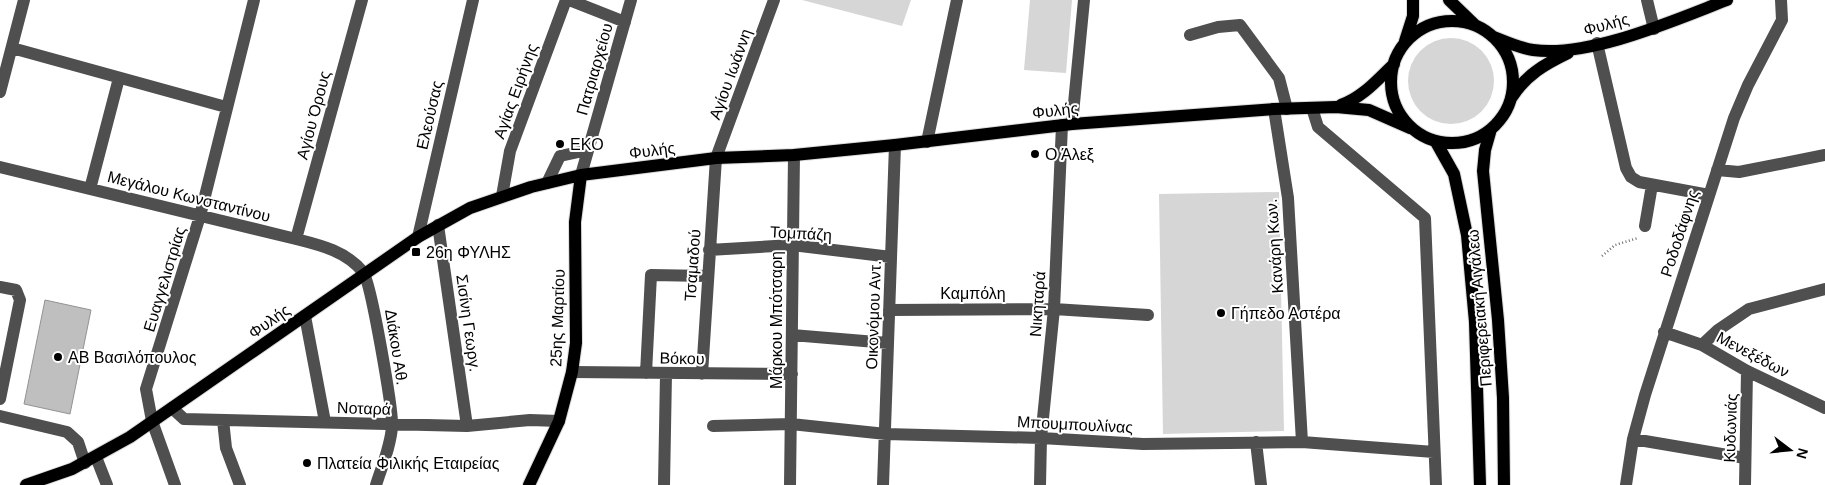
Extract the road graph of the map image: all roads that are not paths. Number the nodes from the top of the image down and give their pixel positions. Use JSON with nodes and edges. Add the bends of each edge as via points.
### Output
{"nodes":[{"id":1,"x":24,"y":0,"type":"edge"},
{"id":2,"x":254,"y":0,"type":"edge"},
{"id":3,"x":362,"y":0,"type":"edge"},
{"id":4,"x":473,"y":0,"type":"edge"},
{"id":5,"x":567,"y":0,"type":"edge"},
{"id":6,"x":631,"y":0,"type":"edge"},
{"id":7,"x":774,"y":0,"type":"edge"},
{"id":8,"x":958,"y":0,"type":"edge"},
{"id":9,"x":1084,"y":0,"type":"edge"},
{"id":10,"x":1413,"y":0,"type":"edge"},
{"id":11,"x":1449,"y":0,"type":"edge"},
{"id":12,"x":1647,"y":0,"type":"edge"},
{"id":13,"x":1728,"y":0,"type":"edge"},
{"id":14,"x":1781,"y":0,"type":"edge"},
{"id":15,"x":625,"y":22,"type":"junction"},
{"id":16,"x":1478,"y":27,"type":"junction"},
{"id":17,"x":1654,"y":29,"type":"junction"},
{"id":18,"x":1190,"y":35,"type":"dead end"},
{"id":19,"x":1491,"y":36,"type":"junction"},
{"id":20,"x":1597,"y":43,"type":"junction"},
{"id":21,"x":1403,"y":46,"type":"junction"},
{"id":22,"x":12,"y":48,"type":"junction"},
{"id":23,"x":1577,"y":49,"type":"junction"},
{"id":24,"x":1394,"y":64,"type":"junction"},
{"id":25,"x":119,"y":78,"type":"junction"},
{"id":26,"x":0,"y":92,"type":"edge"},
{"id":27,"x":1509,"y":101,"type":"junction"},
{"id":28,"x":226,"y":107,"type":"junction"},
{"id":29,"x":1336,"y":107,"type":"junction"},
{"id":30,"x":1312,"y":108,"type":"junction"},
{"id":31,"x":1274,"y":109,"type":"junction"},
{"id":32,"x":1287,"y":109,"type":"junction"},
{"id":33,"x":1067,"y":124,"type":"junction"},
{"id":34,"x":1410,"y":128,"type":"junction"},
{"id":35,"x":1491,"y":129,"type":"junction"},
{"id":36,"x":927,"y":142,"type":"junction"},
{"id":37,"x":1436,"y":142,"type":"junction"},
{"id":38,"x":895,"y":145,"type":"junction"},
{"id":39,"x":588,"y":150,"type":"junction"},
{"id":40,"x":794,"y":155,"type":"junction"},
{"id":41,"x":1825,"y":156,"type":"edge"},
{"id":42,"x":716,"y":158,"type":"junction"},
{"id":43,"x":0,"y":167,"type":"edge"},
{"id":44,"x":1717,"y":170,"type":"junction"},
{"id":45,"x":580,"y":175,"type":"junction"},
{"id":46,"x":547,"y":183,"type":"junction"},
{"id":47,"x":1652,"y":185,"type":"junction"},
{"id":48,"x":90,"y":189,"type":"junction"},
{"id":49,"x":1709,"y":195,"type":"junction"},
{"id":50,"x":502,"y":196,"type":"junction"},
{"id":51,"x":200,"y":216,"type":"junction"},
{"id":52,"x":438,"y":225,"type":"junction"},
{"id":53,"x":1645,"y":226,"type":"road end"},
{"id":54,"x":418,"y":237,"type":"junction"},
{"id":55,"x":296,"y":239,"type":"junction"},
{"id":56,"x":792,"y":245,"type":"junction"},
{"id":57,"x":709,"y":250,"type":"junction"},
{"id":58,"x":891,"y":257,"type":"junction"},
{"id":59,"x":364,"y":273,"type":"junction"},
{"id":60,"x":708,"y":276,"type":"junction"},
{"id":61,"x":0,"y":287,"type":"edge"},
{"id":62,"x":1825,"y":290,"type":"edge"},
{"id":63,"x":1054,"y":309,"type":"junction"},
{"id":64,"x":889,"y":310,"type":"junction"},
{"id":65,"x":1148,"y":315,"type":"dead end"},
{"id":66,"x":305,"y":316,"type":"junction"},
{"id":67,"x":1664,"y":332,"type":"junction"},
{"id":68,"x":792,"y":336,"type":"junction"},
{"id":69,"x":888,"y":343,"type":"junction"},
{"id":70,"x":1702,"y":345,"type":"junction"},
{"id":71,"x":1748,"y":371,"type":"junction"},
{"id":72,"x":572,"y":372,"type":"junction"},
{"id":73,"x":646,"y":373,"type":"junction"},
{"id":74,"x":666,"y":374,"type":"junction"},
{"id":75,"x":702,"y":374,"type":"junction"},
{"id":76,"x":792,"y":374,"type":"junction"},
{"id":77,"x":0,"y":399,"type":"edge"},
{"id":78,"x":172,"y":408,"type":"junction"},
{"id":79,"x":1825,"y":408,"type":"edge"},
{"id":80,"x":0,"y":416,"type":"edge"},
{"id":81,"x":223,"y":420,"type":"junction"},
{"id":82,"x":152,"y":421,"type":"junction"},
{"id":83,"x":559,"y":421,"type":"junction"},
{"id":84,"x":325,"y":422,"type":"junction"},
{"id":85,"x":791,"y":424,"type":"junction"},
{"id":86,"x":393,"y":425,"type":"junction"},
{"id":87,"x":467,"y":426,"type":"junction"},
{"id":88,"x":713,"y":426,"type":"dead end"},
{"id":89,"x":886,"y":434,"type":"junction"},
{"id":90,"x":1042,"y":438,"type":"junction"},
{"id":91,"x":1634,"y":439,"type":"junction"},
{"id":92,"x":1256,"y":442,"type":"junction"},
{"id":93,"x":1302,"y":442,"type":"junction"},
{"id":94,"x":1434,"y":452,"type":"junction"},
{"id":95,"x":1745,"y":458,"type":"junction"},
{"id":96,"x":91,"y":460,"type":"junction"},
{"id":97,"x":26,"y":485,"type":"edge"},
{"id":98,"x":107,"y":485,"type":"edge"},
{"id":99,"x":176,"y":485,"type":"edge"},
{"id":100,"x":240,"y":485,"type":"edge"},
{"id":101,"x":376,"y":485,"type":"edge"},
{"id":102,"x":529,"y":485,"type":"edge"},
{"id":103,"x":664,"y":485,"type":"edge"},
{"id":104,"x":790,"y":485,"type":"edge"},
{"id":105,"x":882,"y":485,"type":"edge"},
{"id":106,"x":1040,"y":485,"type":"edge"},
{"id":107,"x":1261,"y":485,"type":"edge"},
{"id":108,"x":1436,"y":485,"type":"edge"},
{"id":109,"x":1480,"y":485,"type":"edge"},
{"id":110,"x":1504,"y":485,"type":"edge"},
{"id":111,"x":1626,"y":485,"type":"edge"},
{"id":112,"x":1744,"y":485,"type":"edge"}],
"edges":[{"from":1,"to":22,"type":"street"},
{"from":2,"to":28,"type":"street","name":"Ευαγγελιστρίας"},
{"from":3,"to":55,"type":"street","name":"Αγίου Όρους"},
{"from":4,"to":54,"type":"street","name":"Ελεούσας"},
{"from":5,"to":15,"type":"street"},
{"from":5,"to":50,"type":"street","name":"Αγίας Ειρήνης","via":[[510,151]]},
{"from":6,"to":15,"type":"street","name":"Πατριαρχείου"},
{"from":7,"to":42,"type":"street","name":"Αγίου Ιωάννη"},
{"from":8,"to":36,"type":"street"},
{"from":9,"to":33,"type":"street","name":"Νικηταρά"},
{"from":10,"to":21,"type":"main road","via":[[1414,16]]},
{"from":11,"to":16,"type":"main road"},
{"from":12,"to":17,"type":"street"},
{"from":13,"to":17,"type":"main road","name":"Φυλής"},
{"from":14,"to":44,"type":"street","name":"Ροδοδάφνης","via":[[1782,20],[1748,84]]},
{"from":15,"to":39,"type":"street","name":"Πατριαρχείου"},
{"from":16,"to":19,"type":"main road"},
{"from":16,"to":21,"type":"main road","via":[[1458,22],[1437,23],[1418,31]]},
{"from":17,"to":20,"type":"main road","name":"Φυλής"},
{"from":18,"to":32,"type":"street","via":[[1218,27],[1240,26],[1279,78]]},
{"from":19,"to":23,"type":"main road","name":"Φυλής","via":[[1533,50]]},
{"from":19,"to":27,"type":"main road","via":[[1503,50],[1510,66],[1512,84]]},
{"from":20,"to":23,"type":"main road","name":"Φυλής"},
{"from":20,"to":47,"type":"street","via":[[1626,168],[1631,177]]},
{"from":21,"to":24,"type":"main road"},
{"from":22,"to":25,"type":"street"},
{"from":22,"to":26,"type":"street"},
{"from":23,"to":27,"type":"main road","name":"Φυλής","via":[[1536,69]]},
{"from":24,"to":29,"type":"main road","name":"Φυλής","via":[[1367,91]]},
{"from":24,"to":34,"type":"main road","via":[[1391,87],[1397,109]]},
{"from":25,"to":28,"type":"street"},
{"from":25,"to":48,"type":"street"},
{"from":27,"to":35,"type":"main road"},
{"from":28,"to":51,"type":"street","name":"Ευαγγελιστρίας"},
{"from":29,"to":30,"type":"main road","name":"Φυλής"},
{"from":29,"to":34,"type":"main road","name":"Φυλής","via":[[1369,110]]},
{"from":30,"to":32,"type":"main road","name":"Φυλής"},
{"from":30,"to":94,"type":"street","via":[[1318,127],[1425,218]]},
{"from":31,"to":32,"type":"main road","name":"Φυλής"},
{"from":31,"to":33,"type":"main road","name":"Φυλής"},
{"from":31,"to":93,"type":"street","name":"Κανάρη Κων.","via":[[1288,198]]},
{"from":33,"to":36,"type":"main road","name":"Φυλής"},
{"from":33,"to":63,"type":"street","name":"Νικηταρά"},
{"from":34,"to":37,"type":"main road"},
{"from":35,"to":37,"type":"main road","via":[[1475,139],[1456,144]]},
{"from":35,"to":110,"type":"main road","name":"Περιφερειακή Αιγάλεω","via":[[1483,171],[1498,320]]},
{"from":36,"to":38,"type":"main road","name":"Φυλής"},
{"from":37,"to":109,"type":"main road","name":"Περιφερειακή Αιγάλεω","via":[[1454,174],[1467,235],[1475,322]]},
{"from":38,"to":40,"type":"main road","name":"Φυλής"},
{"from":38,"to":58,"type":"street","name":"Οικονόμου Αντ."},
{"from":39,"to":45,"type":"street","name":"Πατριαρχείου"},
{"from":39,"to":46,"type":"street","via":[[560,156]]},
{"from":40,"to":42,"type":"main road","name":"Φυλής"},
{"from":40,"to":56,"type":"street","name":"Μάρκου Μπότσαρη"},
{"from":41,"to":44,"type":"street","via":[[1739,172]]},
{"from":42,"to":45,"type":"main road","name":"Φυλής"},
{"from":42,"to":57,"type":"street","name":"Τσαμαδού"},
{"from":43,"to":48,"type":"street","name":"Μεγάλου Κωνσταντίνου"},
{"from":44,"to":49,"type":"street","name":"Ροδοδάφνης"},
{"from":45,"to":46,"type":"main road","name":"Φυλής"},
{"from":45,"to":72,"type":"main road","name":"25ης Μαρτίου","via":[[575,222],[576,343]]},
{"from":46,"to":50,"type":"main road","name":"Φυλής"},
{"from":47,"to":49,"type":"street"},
{"from":47,"to":53,"type":"street"},
{"from":48,"to":51,"type":"street","name":"Μεγάλου Κωνσταντίνου"},
{"from":49,"to":67,"type":"street","name":"Ροδοδάφνης"},
{"from":50,"to":52,"type":"main road","name":"Φυλής"},
{"from":51,"to":55,"type":"street","name":"Μεγάλου Κωνσταντίνου"},
{"from":51,"to":82,"type":"street","name":"Ευαγγελιστρίας","via":[[146,390]]},
{"from":52,"to":54,"type":"main road","name":"Φυλής"},
{"from":52,"to":87,"type":"street","name":"Σισίνη Γεωργ."},
{"from":54,"to":59,"type":"main road","name":"Φυλής"},
{"from":55,"to":59,"type":"street","name":"Μεγάλου Κωνσταντίνου","via":[[331,248]]},
{"from":56,"to":57,"type":"street","name":"Τομπάζη"},
{"from":56,"to":58,"type":"street","name":"Τομπάζη"},
{"from":56,"to":68,"type":"street","name":"Μάρκου Μπότσαρη"},
{"from":57,"to":60,"type":"street","name":"Τσαμαδού"},
{"from":58,"to":64,"type":"street","name":"Οικονόμου Αντ."},
{"from":59,"to":66,"type":"main road","name":"Φυλής"},
{"from":59,"to":86,"type":"street","name":"Διάκου Αθ.","via":[[372,296]]},
{"from":60,"to":73,"type":"street","via":[[651,275]]},
{"from":60,"to":75,"type":"street","name":"Τσαμαδού"},
{"from":61,"to":77,"type":"street","via":[[16,290],[20,300]]},
{"from":62,"to":70,"type":"street","via":[[1749,309]]},
{"from":63,"to":64,"type":"street","name":"Καμπόλη"},
{"from":63,"to":65,"type":"street","name":"Καμπόλη"},
{"from":63,"to":90,"type":"street","name":"Νικηταρά"},
{"from":64,"to":69,"type":"street","name":"Οικονόμου Αντ."},
{"from":66,"to":78,"type":"main road","name":"Φυλής"},
{"from":66,"to":84,"type":"street"},
{"from":67,"to":70,"type":"street","name":"Μενεξέδων"},
{"from":67,"to":91,"type":"street","name":"Ροδοδάφνης"},
{"from":68,"to":69,"type":"street"},
{"from":68,"to":76,"type":"street","name":"Μάρκου Μπότσαρη"},
{"from":69,"to":89,"type":"street","name":"Οικονόμου Αντ."},
{"from":70,"to":71,"type":"street","name":"Μενεξέδων"},
{"from":71,"to":79,"type":"street","name":"Μενεξέδων"},
{"from":71,"to":95,"type":"street","name":"Κυδωνιάς"},
{"from":72,"to":73,"type":"street","name":"Βόκου"},
{"from":72,"to":83,"type":"main road","name":"25ης Μαρτίου"},
{"from":73,"to":74,"type":"street","name":"Βόκου"},
{"from":74,"to":75,"type":"street","name":"Βόκου"},
{"from":74,"to":103,"type":"street"},
{"from":75,"to":76,"type":"street","name":"Βόκου"},
{"from":76,"to":85,"type":"street","name":"Μάρκου Μπότσαρη"},
{"from":78,"to":81,"type":"street","name":"Νοταρά","via":[[184,419]]},
{"from":78,"to":82,"type":"main road","name":"Φυλής"},
{"from":80,"to":96,"type":"street","via":[[67,432]]},
{"from":81,"to":84,"type":"street","name":"Νοταρά"},
{"from":81,"to":100,"type":"street","via":[[226,448]]},
{"from":82,"to":96,"type":"main road","name":"Φυλής"},
{"from":82,"to":99,"type":"street","name":"Ευαγγελιστρίας"},
{"from":83,"to":87,"type":"street","name":"Νοταρά","via":[[530,420]]},
{"from":83,"to":102,"type":"main road","name":"25ης Μαρτίου"},
{"from":84,"to":86,"type":"street","name":"Νοταρά"},
{"from":85,"to":88,"type":"street","name":"Μπουμπουλίνας"},
{"from":85,"to":89,"type":"street","name":"Μπουμπουλίνας"},
{"from":85,"to":104,"type":"street","name":"Μάρκου Μπότσαρη"},
{"from":86,"to":87,"type":"street","name":"Νοταρά"},
{"from":86,"to":101,"type":"street","name":"Διάκου Αθ."},
{"from":89,"to":90,"type":"street","name":"Μπουμπουλίνας"},
{"from":89,"to":105,"type":"street","name":"Οικονόμου Αντ."},
{"from":90,"to":92,"type":"street","name":"Μπουμπουλίνας","via":[[1143,444]]},
{"from":90,"to":106,"type":"street","name":"Νικηταρά"},
{"from":91,"to":95,"type":"street"},
{"from":91,"to":111,"type":"street","name":"Ροδοδάφνης"},
{"from":92,"to":93,"type":"street","name":"Μπουμπουλίνας"},
{"from":92,"to":107,"type":"street"},
{"from":93,"to":94,"type":"street","name":"Μπουμπουλίνας"},
{"from":94,"to":108,"type":"street"},
{"from":95,"to":112,"type":"street","name":"Κυδωνιάς"},
{"from":96,"to":97,"type":"main road","name":"Φυλής"},
{"from":96,"to":98,"type":"street"}]}
